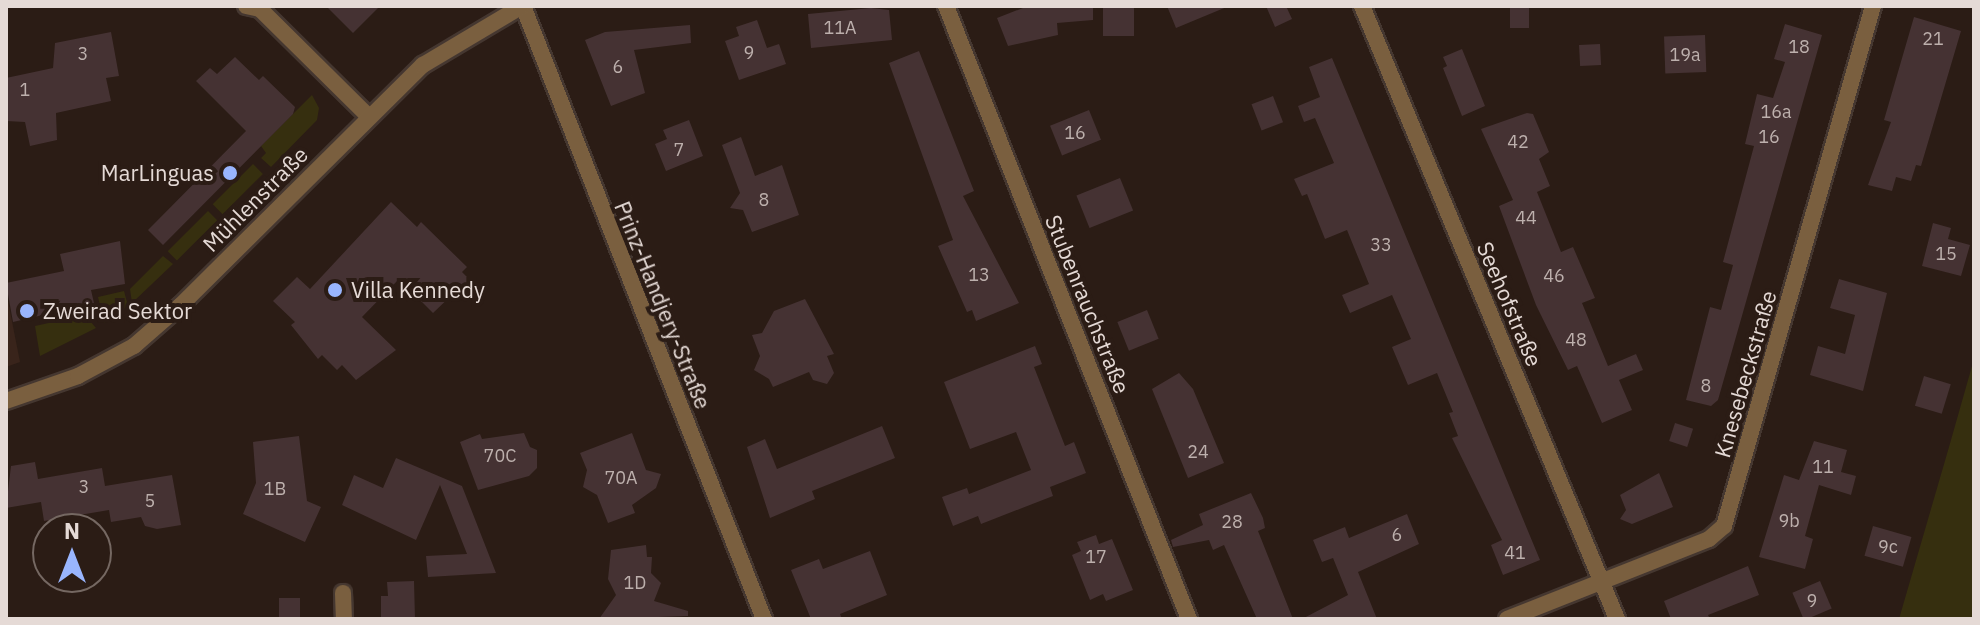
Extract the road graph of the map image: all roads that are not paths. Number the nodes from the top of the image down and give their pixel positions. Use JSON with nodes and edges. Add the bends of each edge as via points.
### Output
{"nodes":[{"id":1,"x":246,"y":6,"type":"edge"},
{"id":2,"x":522,"y":6,"type":"edge"},
{"id":3,"x":946,"y":6,"type":"edge"},
{"id":4,"x":1362,"y":6,"type":"edge"},
{"id":5,"x":1873,"y":6,"type":"edge"},
{"id":6,"x":368,"y":116,"type":"junction"},
{"id":7,"x":6,"y":401,"type":"edge"},
{"id":8,"x":1601,"y":582,"type":"junction"},
{"id":9,"x":343,"y":593,"type":"dead end"},
{"id":10,"x":344,"y":619,"type":"edge"},
{"id":11,"x":764,"y":619,"type":"edge"},
{"id":12,"x":1189,"y":619,"type":"edge"},
{"id":13,"x":1507,"y":619,"type":"edge"},
{"id":14,"x":1617,"y":619,"type":"edge"}],
"edges":[{"from":1,"to":6,"type":"street","via":[[260,9]]},
{"from":2,"to":6,"type":"street","name":"Mühlenstraße","via":[[450,45]]},
{"from":2,"to":11,"type":"street","name":"Prinz-Handjery-Straße"},
{"from":3,"to":12,"type":"street","name":"Stubenrauchstraße"},
{"from":4,"to":8,"type":"street","name":"Seehofstraße"},
{"from":5,"to":8,"type":"street","name":"Knesebeckstraße","via":[[1724,526],[1709,539]]},
{"from":6,"to":7,"type":"street","name":"Mühlenstraße","via":[[153,331],[89,371]]},
{"from":8,"to":13,"type":"street","name":"Knesebeckstraße"},
{"from":8,"to":14,"type":"street","name":"Seehofstraße"},
{"from":9,"to":10,"type":"street"}]}
